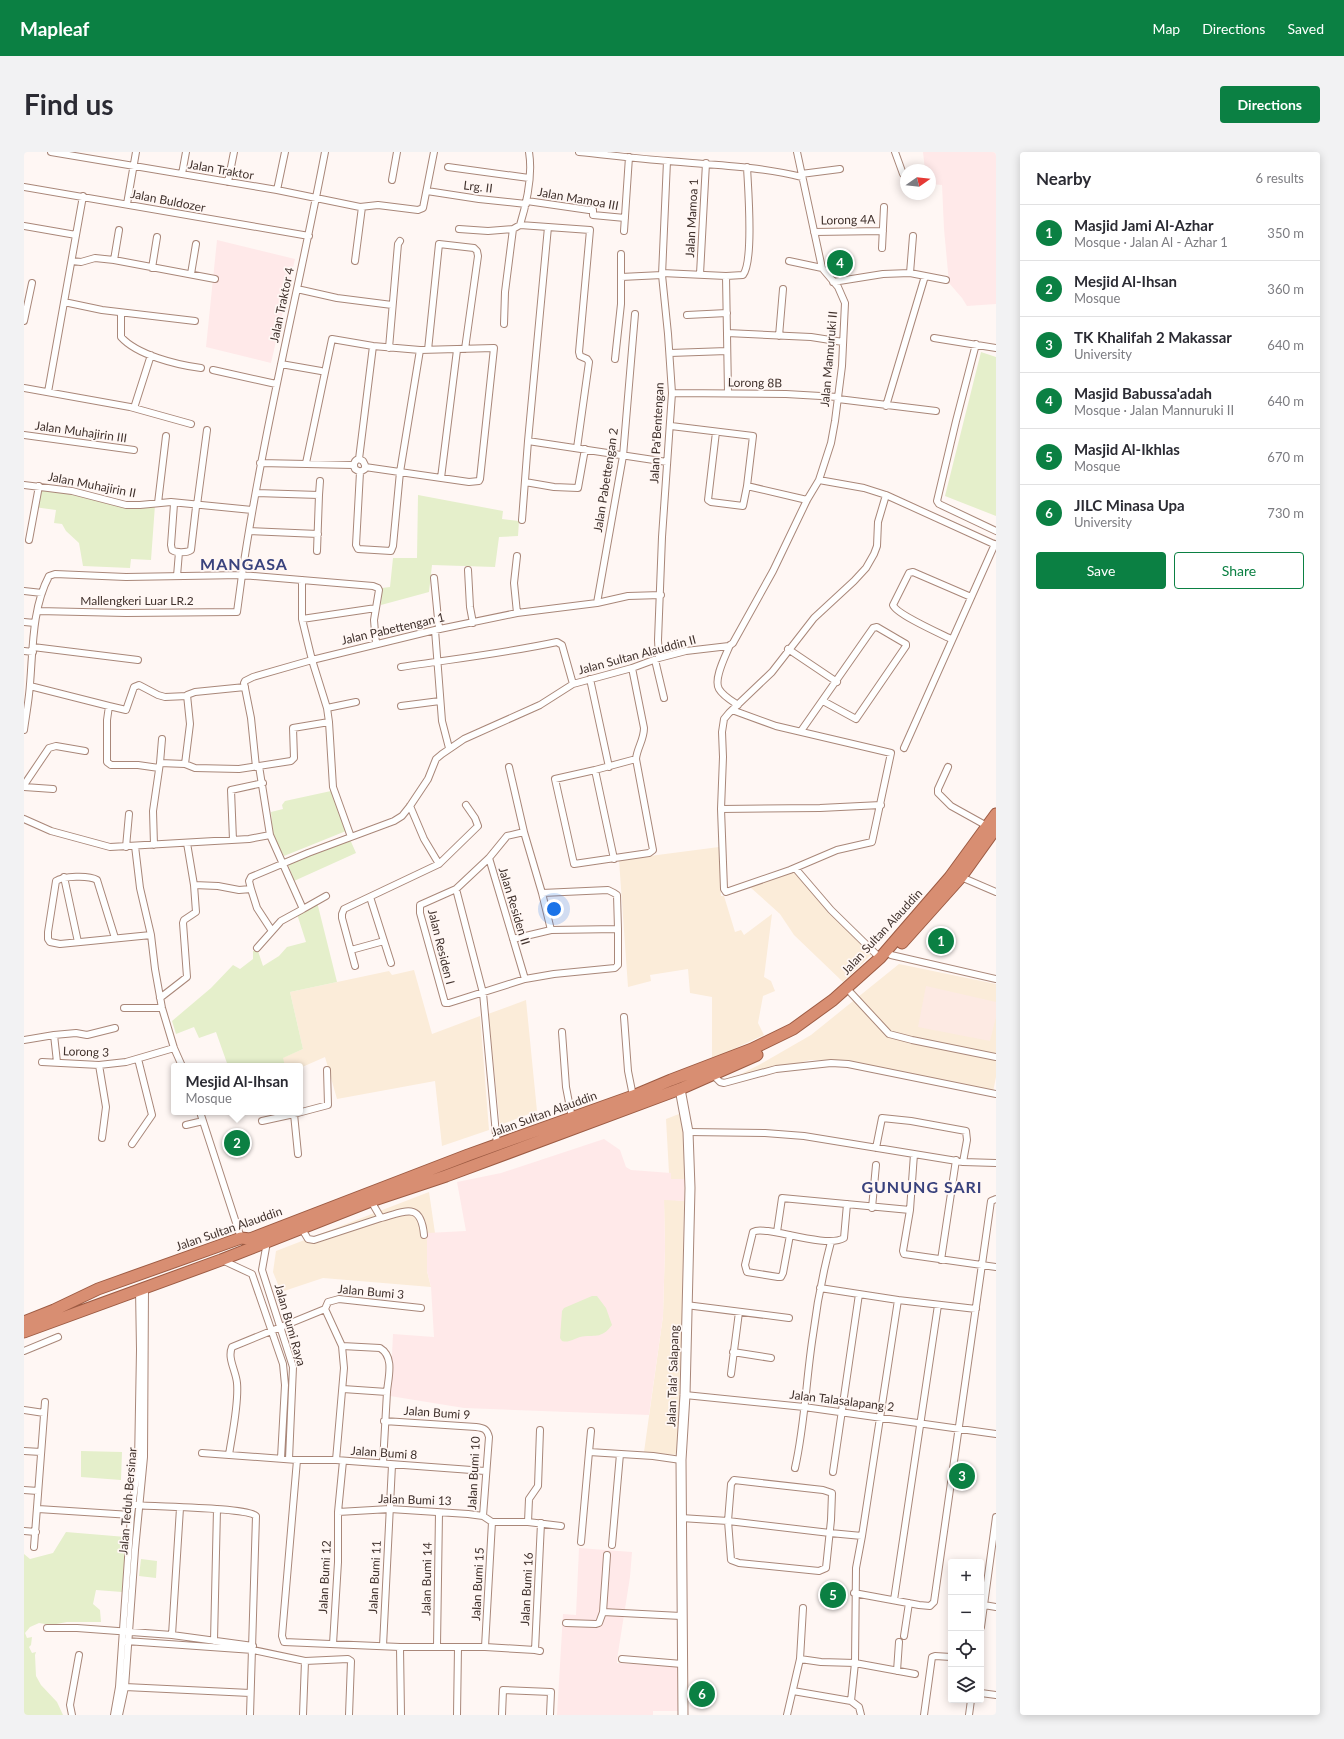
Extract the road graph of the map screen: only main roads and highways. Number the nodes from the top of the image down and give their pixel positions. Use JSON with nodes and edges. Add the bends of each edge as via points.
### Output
{"nodes":[{"id":1,"x":996,"y":814,"type":"edge"},
{"id":2,"x":992,"y":827,"type":"edge"},
{"id":3,"x":754,"y":1052,"type":"junction"},
{"id":4,"x":680,"y":1089,"type":"junction"},
{"id":5,"x":444,"y":1171,"type":"junction"},
{"id":6,"x":56,"y":1315,"type":"junction"},
{"id":7,"x":24,"y":1322,"type":"edge"},
{"id":8,"x":24,"y":1332,"type":"edge"},
{"id":9,"x":683,"y":1712,"type":"edge"}],
"edges":[{"from":1,"to":2,"type":"highway","name":"Jalan Sultan Alauddin"},
{"from":2,"to":3,"type":"highway","name":"Jalan Sultan Alauddin","via":[[880,958],[820,1010]]},
{"from":2,"to":3,"type":"highway","name":"Jalan Sultan Alauddin","via":[[962,877],[891,955],[851,993],[804,1030]]},
{"from":3,"to":4,"type":"highway","name":"Jalan Sultan Alauddin","via":[[713,1075]]},
{"from":3,"to":5,"type":"highway","name":"Jalan Sultan Alauddin","via":[[572,1118],[497,1140]]},
{"from":4,"to":5,"type":"highway","name":"Jalan Sultan Alauddin"},
{"from":4,"to":9,"type":"main road","name":"Jalan Tala' Salapang","via":[[688,1132],[690,1188],[686,1395],[681,1460]]},
{"from":5,"to":6,"type":"highway","name":"Jalan Sultan Alauddin","via":[[221,1260]]},
{"from":5,"to":6,"type":"highway","name":"Jalan Sultan Alauddin","via":[[311,1214],[250,1238],[241,1238],[98,1289]]},
{"from":6,"to":7,"type":"highway","name":"Jalan Sultan Alauddin"},
{"from":6,"to":8,"type":"highway","name":"Jalan Sultan Alauddin"}]}
